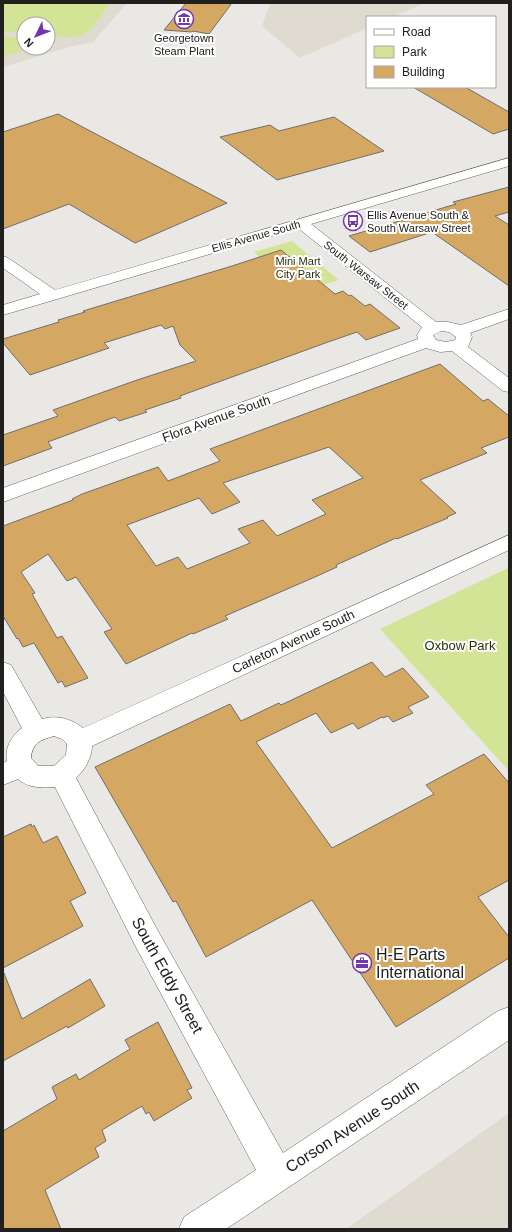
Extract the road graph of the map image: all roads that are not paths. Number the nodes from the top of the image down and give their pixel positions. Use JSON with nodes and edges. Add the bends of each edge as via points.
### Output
{"nodes":[{"id":1,"x":509,"y":162,"type":"edge"},
{"id":2,"x":300,"y":223,"type":"junction"},
{"id":3,"x":3,"y":261,"type":"edge"},
{"id":4,"x":53,"y":296,"type":"junction"},
{"id":5,"x":3,"y":310,"type":"edge"},
{"id":6,"x":509,"y":314,"type":"edge"},
{"id":7,"x":430,"y":334,"type":"junction"},
{"id":8,"x":458,"y":339,"type":"junction"},
{"id":9,"x":509,"y":387,"type":"edge"},
{"id":10,"x":3,"y":495,"type":"edge"},
{"id":11,"x":509,"y":542,"type":"edge"},
{"id":12,"x":3,"y":671,"type":"edge"},
{"id":13,"x":36,"y":730,"type":"junction"},
{"id":14,"x":78,"y":741,"type":"junction"},
{"id":15,"x":12,"y":770,"type":"edge"},
{"id":16,"x":61,"y":774,"type":"junction"},
{"id":17,"x":509,"y":1022,"type":"edge"},
{"id":18,"x":277,"y":1175,"type":"junction"},
{"id":19,"x":196,"y":1229,"type":"edge"}],
"edges":[{"from":1,"to":2,"type":"street","name":"Ellis Avenue South"},
{"from":2,"to":4,"type":"street","name":"Ellis Avenue South"},
{"from":2,"to":7,"type":"street","name":"South Warsaw Street"},
{"from":3,"to":4,"type":"street"},
{"from":4,"to":5,"type":"street","name":"Ellis Avenue South"},
{"from":6,"to":8,"type":"street"},
{"from":7,"to":8,"type":"street","name":"Flora Avenue South","via":[[448,326]]},
{"from":7,"to":10,"type":"street","name":"Flora Avenue South"},
{"from":8,"to":9,"type":"street"},
{"from":11,"to":14,"type":"street","name":"Carleton Avenue South"},
{"from":12,"to":13,"type":"street"},
{"from":13,"to":14,"type":"street","via":[[54,726],[65,728]]},
{"from":13,"to":15,"type":"street","via":[[20,745]]},
{"from":14,"to":16,"type":"street","via":[[80,753],[76,761],[70,769]]},
{"from":15,"to":16,"type":"street","via":[[41,778]]},
{"from":16,"to":18,"type":"street","name":"South Eddy Street","via":[[148,941]]},
{"from":17,"to":18,"type":"street","name":"Corson Avenue South"},
{"from":18,"to":19,"type":"street","name":"Corson Avenue South"}]}
